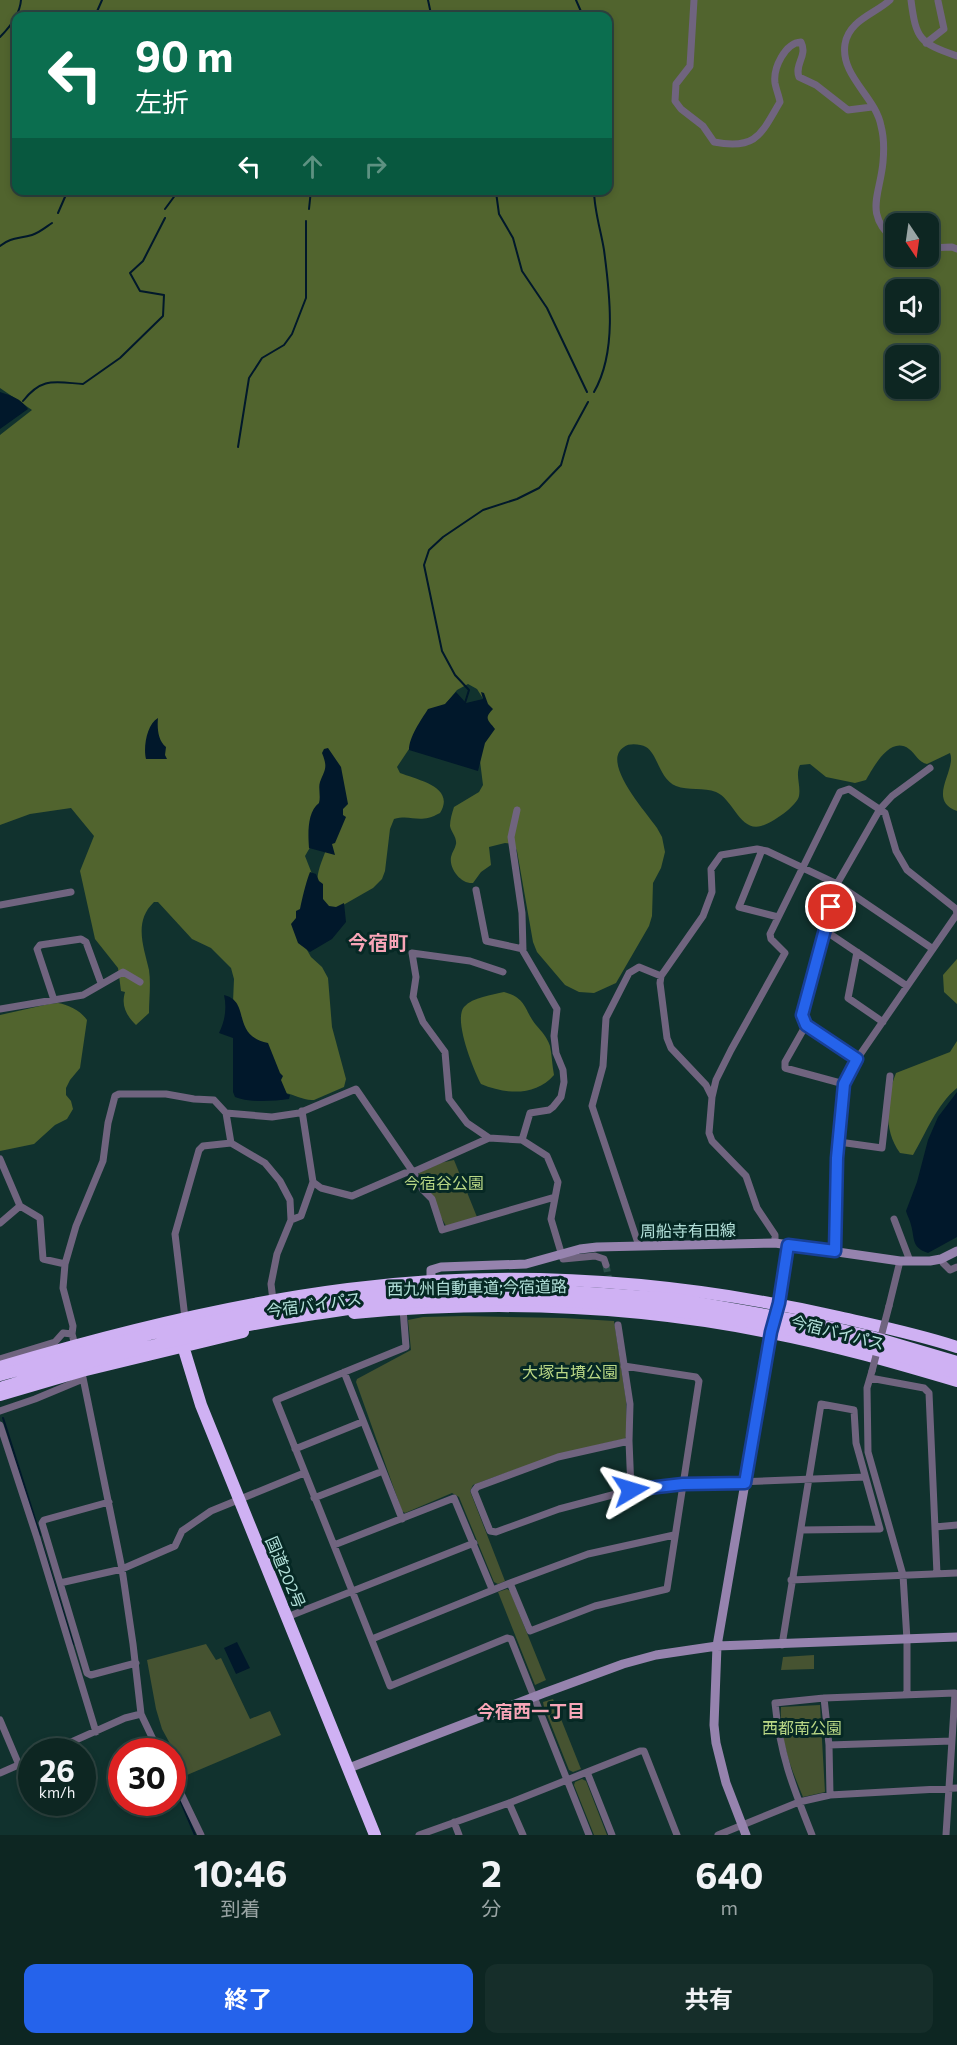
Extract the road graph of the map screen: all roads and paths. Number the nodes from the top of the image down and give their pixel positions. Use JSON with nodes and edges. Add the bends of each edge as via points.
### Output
{"nodes":[{"id":1,"x":694,"y":0,"type":"edge"},
{"id":2,"x":890,"y":0,"type":"edge"},
{"id":3,"x":911,"y":0,"type":"edge"},
{"id":4,"x":938,"y":1,"type":"edge"},
{"id":5,"x":926,"y":43,"type":"junction"},
{"id":6,"x":957,"y":56,"type":"edge"},
{"id":7,"x":872,"y":107,"type":"junction"},
{"id":8,"x":885,"y":228,"type":"edge"},
{"id":9,"x":939,"y":248,"type":"edge"},
{"id":10,"x":957,"y":249,"type":"edge"},
{"id":11,"x":930,"y":768,"type":"dead end"},
{"id":12,"x":880,"y":809,"type":"junction"},
{"id":13,"x":517,"y":810,"type":"dead end"},
{"id":14,"x":762,"y":850,"type":"junction"},
{"id":15,"x":803,"y":866,"type":"junction"},
{"id":16,"x":837,"y":884,"type":"junction"},
{"id":17,"x":476,"y":890,"type":"dead end"},
{"id":18,"x":71,"y":892,"type":"dead end"},
{"id":19,"x":0,"y":905,"type":"edge"},
{"id":20,"x":957,"y":914,"type":"edge"},
{"id":21,"x":778,"y":917,"type":"junction"},
{"id":22,"x":824,"y":930,"type":"junction"},
{"id":23,"x":522,"y":949,"type":"junction"},
{"id":24,"x":933,"y":949,"type":"junction"},
{"id":25,"x":857,"y":952,"type":"junction"},
{"id":26,"x":503,"y":972,"type":"dead end"},
{"id":27,"x":661,"y":976,"type":"junction"},
{"id":28,"x":140,"y":982,"type":"dead end"},
{"id":29,"x":101,"y":983,"type":"junction"},
{"id":30,"x":908,"y":986,"type":"junction"},
{"id":31,"x":54,"y":1000,"type":"junction"},
{"id":32,"x":0,"y":1009,"type":"edge"},
{"id":33,"x":883,"y":1022,"type":"junction"},
{"id":34,"x":806,"y":1025,"type":"junction"},
{"id":35,"x":857,"y":1059,"type":"junction"},
{"id":36,"x":890,"y":1076,"type":"dead end"},
{"id":37,"x":844,"y":1084,"type":"junction"},
{"id":38,"x":712,"y":1096,"type":"junction"},
{"id":39,"x":302,"y":1112,"type":"junction"},
{"id":40,"x":226,"y":1113,"type":"junction"},
{"id":41,"x":489,"y":1138,"type":"junction"},
{"id":42,"x":522,"y":1140,"type":"junction"},
{"id":43,"x":839,"y":1142,"type":"junction"},
{"id":44,"x":231,"y":1143,"type":"junction"},
{"id":45,"x":0,"y":1159,"type":"edge"},
{"id":46,"x":413,"y":1172,"type":"junction"},
{"id":47,"x":313,"y":1182,"type":"junction"},
{"id":48,"x":555,"y":1197,"type":"junction"},
{"id":49,"x":20,"y":1206,"type":"junction"},
{"id":50,"x":894,"y":1219,"type":"dead end"},
{"id":51,"x":291,"y":1220,"type":"junction"},
{"id":52,"x":0,"y":1223,"type":"edge"},
{"id":53,"x":775,"y":1242,"type":"junction"},
{"id":54,"x":788,"y":1245,"type":"junction"},
{"id":55,"x":639,"y":1246,"type":"junction"},
{"id":56,"x":835,"y":1251,"type":"junction"},
{"id":57,"x":957,"y":1251,"type":"edge"},
{"id":58,"x":561,"y":1253,"type":"junction"},
{"id":59,"x":941,"y":1259,"type":"junction"},
{"id":60,"x":900,"y":1261,"type":"junction"},
{"id":61,"x":910,"y":1261,"type":"junction"},
{"id":62,"x":65,"y":1264,"type":"junction"},
{"id":63,"x":606,"y":1265,"type":"dead end"},
{"id":64,"x":957,"y":1267,"type":"edge"},
{"id":65,"x":431,"y":1282,"type":"junction"},
{"id":66,"x":273,"y":1300,"type":"junction"},
{"id":67,"x":779,"y":1303,"type":"junction"},
{"id":68,"x":403,"y":1309,"type":"junction"},
{"id":69,"x":185,"y":1318,"type":"junction"},
{"id":70,"x":618,"y":1325,"type":"dead end"},
{"id":71,"x":771,"y":1332,"type":"junction"},
{"id":72,"x":73,"y":1339,"type":"junction"},
{"id":73,"x":183,"y":1346,"type":"junction"},
{"id":74,"x":957,"y":1347,"type":"edge"},
{"id":75,"x":0,"y":1359,"type":"edge"},
{"id":76,"x":957,"y":1362,"type":"edge"},
{"id":77,"x":624,"y":1366,"type":"junction"},
{"id":78,"x":0,"y":1367,"type":"edge"},
{"id":79,"x":344,"y":1372,"type":"junction"},
{"id":80,"x":957,"y":1373,"type":"edge"},
{"id":81,"x":871,"y":1374,"type":"junction"},
{"id":82,"x":0,"y":1375,"type":"edge"},
{"id":83,"x":82,"y":1375,"type":"junction"},
{"id":84,"x":957,"y":1381,"type":"edge"},
{"id":85,"x":1,"y":1393,"type":"edge"},
{"id":86,"x":0,"y":1411,"type":"edge"},
{"id":87,"x":362,"y":1422,"type":"junction"},
{"id":88,"x":0,"y":1425,"type":"edge"},
{"id":89,"x":629,"y":1441,"type":"junction"},
{"id":90,"x":295,"y":1449,"type":"junction"},
{"id":91,"x":383,"y":1471,"type":"junction"},
{"id":92,"x":304,"y":1473,"type":"junction"},
{"id":93,"x":865,"y":1477,"type":"junction"},
{"id":94,"x":809,"y":1480,"type":"junction"},
{"id":95,"x":745,"y":1483,"type":"junction"},
{"id":96,"x":683,"y":1484,"type":"junction"},
{"id":97,"x":631,"y":1490,"type":"junction"},
{"id":98,"x":314,"y":1498,"type":"junction"},
{"id":99,"x":238,"y":1499,"type":"junction"},
{"id":100,"x":109,"y":1502,"type":"junction"},
{"id":101,"x":402,"y":1519,"type":"junction"},
{"id":102,"x":957,"y":1525,"type":"edge"},
{"id":103,"x":935,"y":1527,"type":"junction"},
{"id":104,"x":801,"y":1530,"type":"junction"},
{"id":105,"x":674,"y":1535,"type":"junction"},
{"id":106,"x":474,"y":1543,"type":"junction"},
{"id":107,"x":334,"y":1545,"type":"junction"},
{"id":108,"x":122,"y":1569,"type":"junction"},
{"id":109,"x":957,"y":1573,"type":"edge"},
{"id":110,"x":937,"y":1574,"type":"junction"},
{"id":111,"x":903,"y":1575,"type":"junction"},
{"id":112,"x":792,"y":1580,"type":"junction"},
{"id":113,"x":60,"y":1583,"type":"junction"},
{"id":114,"x":510,"y":1583,"type":"junction"},
{"id":115,"x":492,"y":1589,"type":"junction"},
{"id":116,"x":353,"y":1592,"type":"junction"},
{"id":117,"x":287,"y":1617,"type":"junction"},
{"id":118,"x":957,"y":1637,"type":"edge"},
{"id":119,"x":372,"y":1639,"type":"junction"},
{"id":120,"x":907,"y":1640,"type":"junction"},
{"id":121,"x":782,"y":1645,"type":"junction"},
{"id":122,"x":717,"y":1646,"type":"junction"},
{"id":123,"x":136,"y":1663,"type":"junction"},
{"id":124,"x":907,"y":1694,"type":"junction"},
{"id":125,"x":534,"y":1696,"type":"junction"},
{"id":126,"x":824,"y":1698,"type":"junction"},
{"id":127,"x":141,"y":1714,"type":"junction"},
{"id":128,"x":0,"y":1720,"type":"edge"},
{"id":129,"x":96,"y":1732,"type":"junction"},
{"id":130,"x":82,"y":1738,"type":"edge"},
{"id":131,"x":152,"y":1738,"type":"edge"},
{"id":132,"x":952,"y":1742,"type":"junction"},
{"id":133,"x":829,"y":1746,"type":"junction"},
{"id":134,"x":18,"y":1763,"type":"edge"},
{"id":135,"x":18,"y":1765,"type":"edge"},
{"id":136,"x":349,"y":1768,"type":"junction"},
{"id":137,"x":587,"y":1772,"type":"junction"},
{"id":138,"x":0,"y":1773,"type":"edge"},
{"id":139,"x":568,"y":1779,"type":"junction"},
{"id":140,"x":953,"y":1789,"type":"edge"},
{"id":141,"x":830,"y":1795,"type":"junction"},
{"id":142,"x":799,"y":1802,"type":"junction"},
{"id":143,"x":509,"y":1803,"type":"junction"},
{"id":144,"x":186,"y":1804,"type":"edge"},
{"id":145,"x":454,"y":1822,"type":"junction"},
{"id":146,"x":744,"y":1830,"type":"edge"},
{"id":147,"x":201,"y":1835,"type":"edge"},
{"id":148,"x":375,"y":1835,"type":"edge"},
{"id":149,"x":418,"y":1835,"type":"edge"},
{"id":150,"x":459,"y":1835,"type":"edge"},
{"id":151,"x":523,"y":1835,"type":"edge"},
{"id":152,"x":590,"y":1835,"type":"edge"},
{"id":153,"x":612,"y":1835,"type":"edge"},
{"id":154,"x":677,"y":1835,"type":"edge"},
{"id":155,"x":718,"y":1835,"type":"edge"},
{"id":156,"x":812,"y":1835,"type":"edge"},
{"id":157,"x":946,"y":1835,"type":"edge"}],
"edges":[{"from":1,"to":7,"type":"street","via":[[690,66],[676,84],[675,101],[703,126],[714,142],[747,144],[760,135],[780,102],[774,81],[779,61],[790,44],[797,42],[801,42],[804,55],[797,68],[799,77],[848,110]]},
{"from":2,"to":7,"type":"street","via":[[869,13],[851,30],[846,41],[849,67]]},
{"from":3,"to":5,"type":"street","via":[[916,30]]},
{"from":4,"to":5,"type":"street","via":[[944,29]]},
{"from":5,"to":6,"type":"street"},
{"from":7,"to":8,"type":"street","via":[[879,116],[883,144],[875,208]]},
{"from":9,"to":10,"type":"street"},
{"from":11,"to":12,"type":"street"},
{"from":12,"to":15,"type":"street","via":[[849,789],[840,792]]},
{"from":12,"to":16,"type":"street"},
{"from":12,"to":20,"type":"street","via":[[907,870],[956,909]]},
{"from":13,"to":23,"type":"street","via":[[510,837],[522,913]]},
{"from":14,"to":15,"type":"street"},
{"from":14,"to":21,"type":"street","via":[[740,907]]},
{"from":14,"to":27,"type":"street","via":[[721,855],[711,869],[712,892],[703,916]]},
{"from":15,"to":16,"type":"street"},
{"from":15,"to":21,"type":"street"},
{"from":16,"to":22,"type":"street"},
{"from":16,"to":24,"type":"street"},
{"from":17,"to":23,"type":"street","via":[[486,941]]},
{"from":18,"to":19,"type":"street"},
{"from":20,"to":24,"type":"street"},
{"from":21,"to":38,"type":"street","via":[[770,934],[785,953],[731,1050]]},
{"from":22,"to":25,"type":"street"},
{"from":22,"to":34,"type":"street","via":[[802,1015]]},
{"from":23,"to":42,"type":"street","via":[[557,1009],[556,1053],[564,1082],[561,1097],[553,1107],[530,1113]]},
{"from":24,"to":30,"type":"street"},
{"from":25,"to":30,"type":"street"},
{"from":25,"to":33,"type":"street","via":[[848,998]]},
{"from":26,"to":41,"type":"street","via":[[470,961],[412,953],[416,977],[413,997],[423,1022],[445,1052],[449,1099],[467,1123]]},
{"from":27,"to":38,"type":"street","via":[[667,1038]]},
{"from":27,"to":55,"type":"street","via":[[639,967],[629,974],[606,1018],[603,1066],[592,1106]]},
{"from":28,"to":29,"type":"street","via":[[123,972]]},
{"from":29,"to":31,"type":"street","via":[[83,995]]},
{"from":29,"to":31,"type":"street","via":[[86,942],[81,939],[40,945],[37,949]]},
{"from":30,"to":33,"type":"street"},
{"from":31,"to":32,"type":"street"},
{"from":33,"to":35,"type":"street"},
{"from":34,"to":35,"type":"street"},
{"from":34,"to":37,"type":"street","via":[[784,1068]]},
{"from":35,"to":37,"type":"street"},
{"from":36,"to":43,"type":"street","via":[[882,1148]]},
{"from":37,"to":43,"type":"street"},
{"from":38,"to":53,"type":"street","via":[[712,1141],[746,1176]]},
{"from":39,"to":40,"type":"street","via":[[272,1117]]},
{"from":39,"to":46,"type":"street","via":[[356,1089]]},
{"from":39,"to":47,"type":"street"},
{"from":40,"to":44,"type":"street"},
{"from":40,"to":62,"type":"street","via":[[214,1100],[166,1094],[115,1096],[104,1161],[76,1226]]},
{"from":41,"to":42,"type":"street"},
{"from":41,"to":46,"type":"street"},
{"from":42,"to":48,"type":"street","via":[[547,1156],[558,1182]]},
{"from":43,"to":56,"type":"street"},
{"from":44,"to":51,"type":"street","via":[[265,1163],[280,1181],[290,1200]]},
{"from":44,"to":69,"type":"street","via":[[203,1146],[200,1150],[178,1222]]},
{"from":45,"to":49,"type":"street"},
{"from":46,"to":47,"type":"street","via":[[352,1196]]},
{"from":46,"to":48,"type":"street","via":[[432,1199],[442,1230]]},
{"from":47,"to":51,"type":"street","via":[[301,1216]]},
{"from":48,"to":58,"type":"street","via":[[551,1219]]},
{"from":49,"to":52,"type":"street"},
{"from":49,"to":62,"type":"street","via":[[40,1218],[43,1259]]},
{"from":50,"to":61,"type":"street"},
{"from":51,"to":66,"type":"street","via":[[276,1254],[271,1284]]},
{"from":53,"to":54,"type":"street","name":"周船寺有田線"},
{"from":53,"to":55,"type":"street","name":"周船寺有田線"},
{"from":54,"to":56,"type":"street","name":"周船寺有田線"},
{"from":54,"to":67,"type":"street"},
{"from":55,"to":58,"type":"street","name":"周船寺有田線"},
{"from":56,"to":60,"type":"street","name":"周船寺有田線"},
{"from":57,"to":59,"type":"street","name":"周船寺有田線"},
{"from":58,"to":63,"type":"street","via":[[563,1259],[595,1256],[604,1259]]},
{"from":58,"to":65,"type":"street","name":"周船寺有田線","via":[[526,1264],[441,1267],[431,1270]]},
{"from":59,"to":61,"type":"street","name":"周船寺有田線"},
{"from":59,"to":64,"type":"street","via":[[950,1270]]},
{"from":60,"to":61,"type":"street","name":"周船寺有田線"},
{"from":60,"to":81,"type":"street","bridge":true},
{"from":62,"to":72,"type":"street","via":[[63,1288]]},
{"from":65,"to":66,"type":"highway","name":"今宿バイパス","via":[[349,1288]]},
{"from":65,"to":67,"type":"highway","name":"今宿バイパス","via":[[558,1279],[669,1287]]},
{"from":66,"to":69,"type":"highway","name":"今宿バイパス"},
{"from":67,"to":71,"type":"street"},
{"from":67,"to":74,"type":"highway","name":"今宿バイパス"},
{"from":68,"to":71,"type":"highway","name":"今宿バイパス","via":[[474,1306],[627,1311]]},
{"from":68,"to":73,"type":"highway","name":"今宿バイパス","via":[[294,1321]]},
{"from":68,"to":79,"type":"street","via":[[406,1347]]},
{"from":69,"to":72,"type":"highway","name":"今宿バイパス"},
{"from":69,"to":73,"type":"highway","name":"国道202号"},
{"from":70,"to":77,"type":"street"},
{"from":71,"to":84,"type":"highway","name":"今宿バイパス"},
{"from":71,"to":95,"type":"street"},
{"from":72,"to":75,"type":"street","via":[[69,1332],[63,1333],[55,1342]]},
{"from":72,"to":78,"type":"highway","name":"今宿バイパス"},
{"from":72,"to":83,"type":"street"},
{"from":73,"to":83,"type":"highway","name":"今宿バイパス"},
{"from":73,"to":99,"type":"highway","name":"国道202号","via":[[201,1405]]},
{"from":76,"to":82,"type":"highway","name":"西九州自動車道;今宿道路","bridge":true,"via":[[812,1323],[675,1299],[475,1289],[404,1292],[275,1308],[150,1334]]},
{"from":77,"to":89,"type":"street","via":[[630,1404]]},
{"from":77,"to":96,"type":"street","via":[[696,1377],[699,1381]]},
{"from":79,"to":87,"type":"street"},
{"from":79,"to":90,"type":"street","via":[[276,1400]]},
{"from":80,"to":85,"type":"highway","name":"西九州自動車道;今宿道路","bridge":true,"via":[[757,1324],[606,1303],[405,1302],[261,1322],[151,1345]]},
{"from":81,"to":103,"type":"street","via":[[924,1388],[929,1393]]},
{"from":81,"to":111,"type":"street","via":[[867,1388],[868,1452]]},
{"from":83,"to":85,"type":"highway","name":"今宿バイパス"},
{"from":83,"to":86,"type":"street","via":[[35,1399]]},
{"from":83,"to":100,"type":"street"},
{"from":87,"to":90,"type":"street"},
{"from":87,"to":91,"type":"street"},
{"from":88,"to":129,"type":"street"},
{"from":89,"to":97,"type":"street"},
{"from":89,"to":97,"type":"street","via":[[529,1466],[477,1486],[474,1491],[490,1531],[496,1532],[559,1509]]},
{"from":90,"to":92,"type":"street"},
{"from":91,"to":98,"type":"street"},
{"from":91,"to":101,"type":"street"},
{"from":92,"to":98,"type":"street"},
{"from":92,"to":99,"type":"street"},
{"from":93,"to":94,"type":"street"},
{"from":93,"to":94,"type":"street","via":[[856,1443],[854,1410],[821,1404]]},
{"from":93,"to":104,"type":"street","via":[[880,1528]]},
{"from":94,"to":95,"type":"street"},
{"from":94,"to":104,"type":"street"},
{"from":95,"to":96,"type":"street"},
{"from":95,"to":122,"type":"street"},
{"from":96,"to":97,"type":"street"},
{"from":96,"to":105,"type":"street"},
{"from":98,"to":107,"type":"street"},
{"from":99,"to":108,"type":"street","via":[[182,1531],[175,1546]]},
{"from":99,"to":117,"type":"highway","name":"国道202号"},
{"from":100,"to":108,"type":"street"},
{"from":100,"to":113,"type":"street","via":[[42,1523]]},
{"from":101,"to":106,"type":"street","via":[[454,1498]]},
{"from":101,"to":107,"type":"street"},
{"from":102,"to":103,"type":"street"},
{"from":103,"to":110,"type":"street"},
{"from":104,"to":112,"type":"street"},
{"from":105,"to":114,"type":"street","via":[[588,1554]]},
{"from":105,"to":114,"type":"street","via":[[667,1589],[595,1606],[530,1631]]},
{"from":106,"to":115,"type":"street"},
{"from":106,"to":116,"type":"street"},
{"from":107,"to":116,"type":"street"},
{"from":108,"to":113,"type":"street"},
{"from":108,"to":123,"type":"street"},
{"from":109,"to":110,"type":"street"},
{"from":110,"to":111,"type":"street"},
{"from":111,"to":112,"type":"street"},
{"from":111,"to":120,"type":"street"},
{"from":112,"to":121,"type":"street"},
{"from":113,"to":123,"type":"street","via":[[87,1673]]},
{"from":114,"to":115,"type":"street"},
{"from":115,"to":119,"type":"street"},
{"from":116,"to":117,"type":"street"},
{"from":116,"to":119,"type":"street"},
{"from":117,"to":136,"type":"highway","name":"国道202号"},
{"from":118,"to":120,"type":"street"},
{"from":119,"to":125,"type":"street","via":[[390,1686],[511,1639]]},
{"from":120,"to":121,"type":"street"},
{"from":120,"to":124,"type":"street"},
{"from":121,"to":122,"type":"street"},
{"from":122,"to":125,"type":"street","via":[[623,1664]]},
{"from":122,"to":146,"type":"street","via":[[716,1743]]},
{"from":123,"to":127,"type":"street"},
{"from":124,"to":126,"type":"street"},
{"from":124,"to":132,"type":"street","via":[[955,1693]]},
{"from":125,"to":136,"type":"street"},
{"from":125,"to":139,"type":"street"},
{"from":126,"to":133,"type":"street"},
{"from":126,"to":142,"type":"street","via":[[775,1703],[783,1758]]},
{"from":127,"to":129,"type":"street"},
{"from":127,"to":131,"type":"street"},
{"from":128,"to":134,"type":"street"},
{"from":129,"to":130,"type":"street"},
{"from":132,"to":133,"type":"street"},
{"from":132,"to":140,"type":"street"},
{"from":133,"to":141,"type":"street"},
{"from":135,"to":138,"type":"street"},
{"from":136,"to":148,"type":"highway","name":"国道202号"},
{"from":137,"to":139,"type":"street"},
{"from":137,"to":153,"type":"street"},
{"from":137,"to":154,"type":"street","via":[[645,1751]]},
{"from":139,"to":143,"type":"street"},
{"from":139,"to":152,"type":"street"},
{"from":140,"to":141,"type":"street"},
{"from":140,"to":157,"type":"street"},
{"from":141,"to":142,"type":"street"},
{"from":142,"to":146,"type":"street"},
{"from":142,"to":156,"type":"street"},
{"from":143,"to":145,"type":"street"},
{"from":143,"to":151,"type":"street"},
{"from":144,"to":147,"type":"street"},
{"from":145,"to":149,"type":"street"},
{"from":145,"to":150,"type":"street"},
{"from":146,"to":155,"type":"street"}]}
